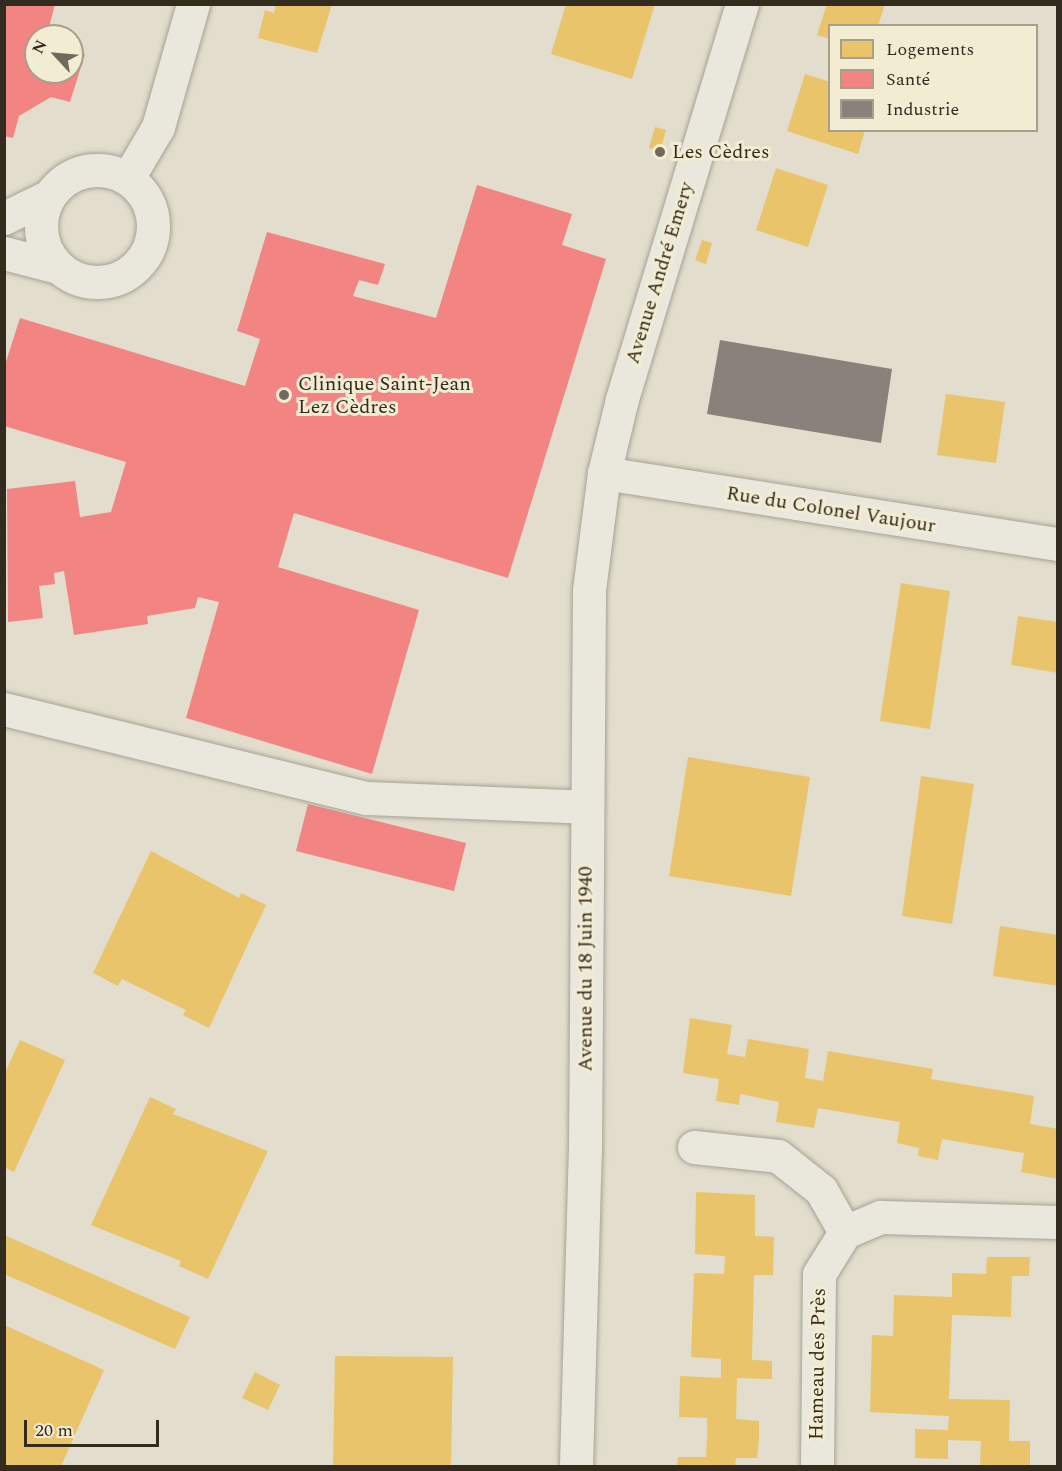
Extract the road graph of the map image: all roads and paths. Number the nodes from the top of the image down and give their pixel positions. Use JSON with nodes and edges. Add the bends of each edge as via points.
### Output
{"nodes":[{"id":1,"x":193,"y":4,"type":"edge"},
{"id":2,"x":742,"y":4,"type":"edge"},
{"id":3,"x":128,"y":178,"type":"junction"},
{"id":4,"x":47,"y":197,"type":"junction"},
{"id":5,"x":4,"y":219,"type":"edge"},
{"id":6,"x":4,"y":253,"type":"edge"},
{"id":7,"x":57,"y":267,"type":"junction"},
{"id":8,"x":604,"y":473,"type":"junction"},
{"id":9,"x":1058,"y":544,"type":"edge"},
{"id":10,"x":4,"y":709,"type":"edge"},
{"id":11,"x":587,"y":807,"type":"junction"},
{"id":12,"x":694,"y":1147,"type":"dead end"},
{"id":13,"x":1058,"y":1222,"type":"edge"},
{"id":14,"x":845,"y":1233,"type":"junction"},
{"id":15,"x":576,"y":1467,"type":"edge"},
{"id":16,"x":817,"y":1467,"type":"edge"}],
"edges":[{"from":1,"to":3,"type":"street","via":[[158,127]]},
{"from":2,"to":8,"type":"street","name":"Avenue André Emery"},
{"from":3,"to":4,"type":"street","via":[[93,169],[59,183]]},
{"from":3,"to":7,"type":"street","via":[[151,207],[150,245],[141,261],[110,282],[73,278]]},
{"from":4,"to":5,"type":"street"},
{"from":4,"to":7,"type":"street","via":[[40,234]]},
{"from":6,"to":7,"type":"street"},
{"from":8,"to":9,"type":"street","name":"Rue du Colonel Vaujour"},
{"from":8,"to":11,"type":"street","name":"Avenue du 18 Juin 1940","via":[[589,590]]},
{"from":10,"to":11,"type":"street","via":[[366,798]]},
{"from":11,"to":15,"type":"street","name":"Avenue du 18 Juin 1940"},
{"from":12,"to":14,"type":"street","via":[[778,1156],[821,1190]]},
{"from":13,"to":14,"type":"street","via":[[880,1217]]},
{"from":14,"to":16,"type":"street","name":"Hameau des Près","via":[[819,1274]]}]}
